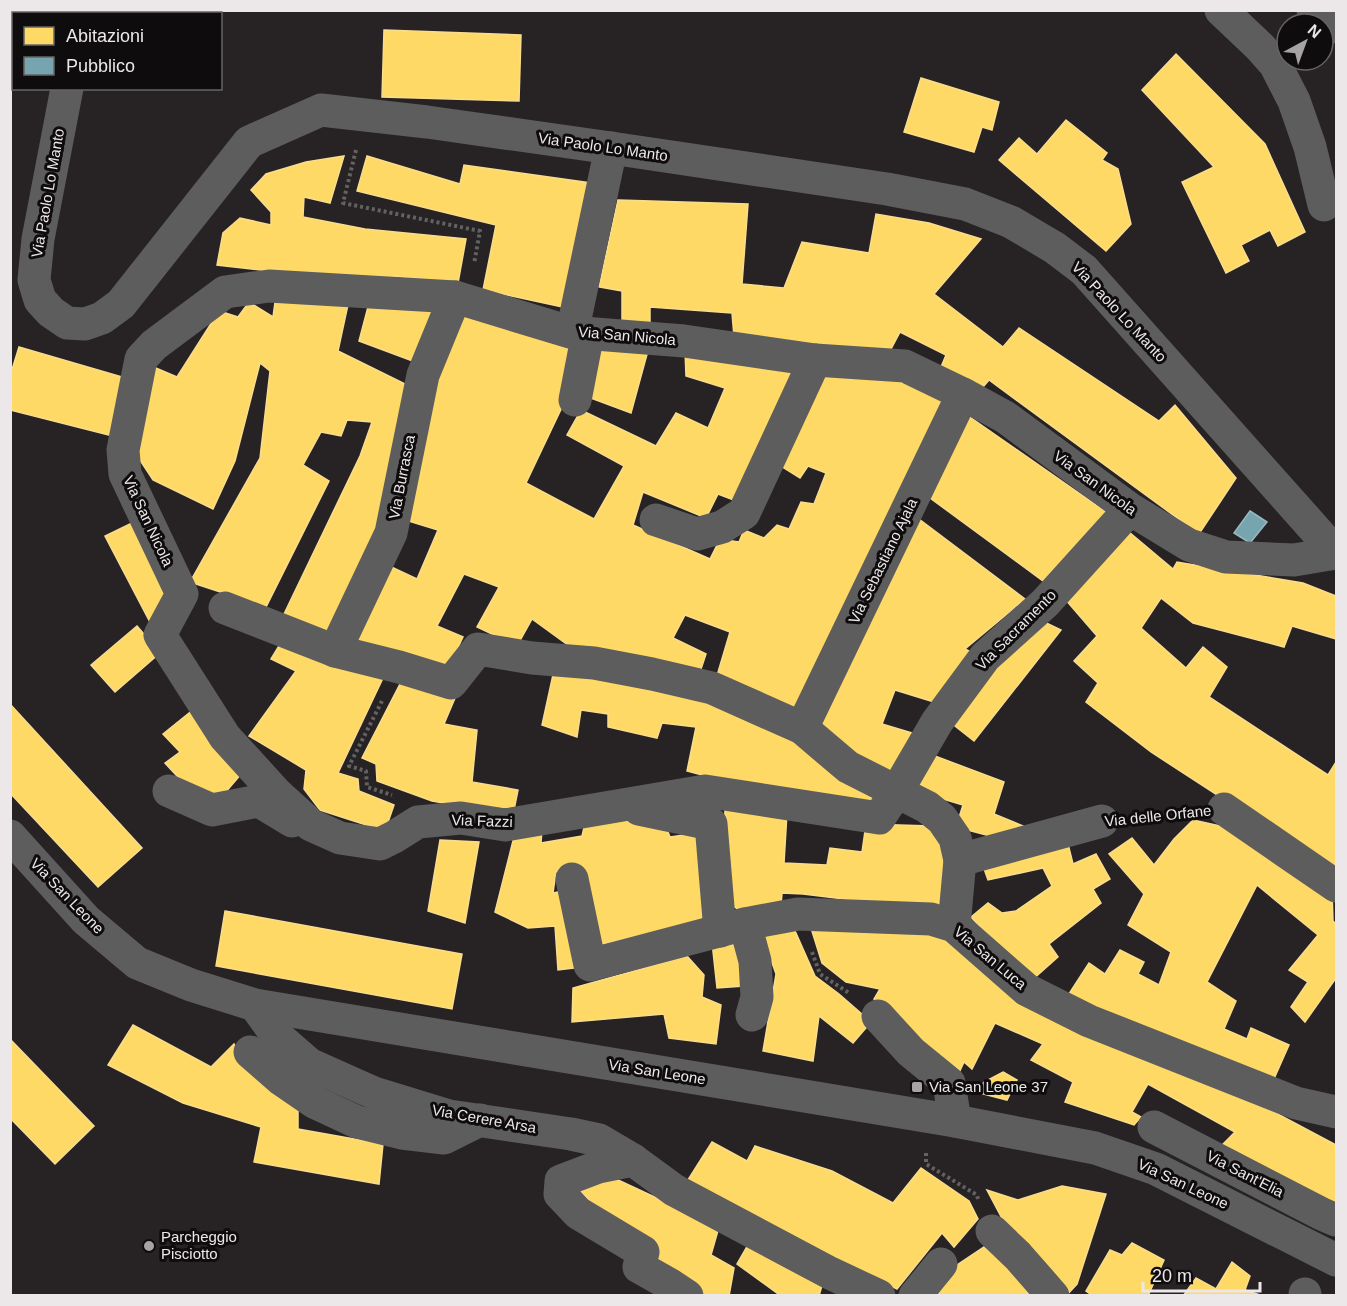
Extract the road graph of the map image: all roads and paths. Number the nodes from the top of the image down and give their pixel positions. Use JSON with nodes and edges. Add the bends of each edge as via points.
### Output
{"nodes":[{"id":1,"x":1221,"y":10,"type":"edge"},
{"id":2,"x":1313,"y":10,"type":"edge"},
{"id":3,"x":1336,"y":27,"type":"edge"},
{"id":4,"x":67,"y":90,"type":"edge"},
{"id":5,"x":364,"y":115,"type":"junction"},
{"id":6,"x":610,"y":148,"type":"junction"},
{"id":7,"x":1324,"y":205,"type":"dead end"},
{"id":8,"x":461,"y":298,"type":"junction"},
{"id":9,"x":582,"y":324,"type":"junction"},
{"id":10,"x":815,"y":360,"type":"junction"},
{"id":11,"x":963,"y":394,"type":"junction"},
{"id":12,"x":575,"y":399,"type":"dead end"},
{"id":13,"x":1130,"y":510,"type":"junction"},
{"id":14,"x":656,"y":520,"type":"dead end"},
{"id":15,"x":1336,"y":552,"type":"edge"},
{"id":16,"x":182,"y":594,"type":"joint"},
{"id":17,"x":225,"y":608,"type":"dead end"},
{"id":18,"x":335,"y":651,"type":"junction"},
{"id":19,"x":399,"y":667,"type":"junction"},
{"id":20,"x":802,"y":728,"type":"junction"},
{"id":21,"x":169,"y":791,"type":"dead end"},
{"id":22,"x":897,"y":791,"type":"junction"},
{"id":23,"x":398,"y":797,"type":"dead end"},
{"id":24,"x":620,"y":805,"type":"junction"},
{"id":25,"x":1224,"y":809,"type":"joint"},
{"id":26,"x":1102,"y":821,"type":"joint"},
{"id":27,"x":311,"y":825,"type":"junction"},
{"id":28,"x":10,"y":836,"type":"edge"},
{"id":29,"x":960,"y":860,"type":"junction"},
{"id":30,"x":572,"y":879,"type":"dead end"},
{"id":31,"x":1336,"y":886,"type":"edge"},
{"id":32,"x":798,"y":914,"type":"junction"},
{"id":33,"x":954,"y":926,"type":"junction"},
{"id":34,"x":733,"y":928,"type":"junction"},
{"id":35,"x":255,"y":1005,"type":"junction"},
{"id":36,"x":752,"y":1015,"type":"dead end"},
{"id":37,"x":879,"y":1016,"type":"joint"},
{"id":38,"x":250,"y":1052,"type":"dead end"},
{"id":39,"x":1336,"y":1112,"type":"edge"},
{"id":40,"x":941,"y":1119,"type":"junction"},
{"id":41,"x":480,"y":1120,"type":"junction"},
{"id":42,"x":1154,"y":1127,"type":"dead end"},
{"id":43,"x":633,"y":1160,"type":"junction"},
{"id":44,"x":1336,"y":1220,"type":"edge"},
{"id":45,"x":992,"y":1231,"type":"joint"},
{"id":46,"x":1336,"y":1260,"type":"edge"},
{"id":47,"x":941,"y":1264,"type":"dead end"},
{"id":48,"x":687,"y":1296,"type":"edge"},
{"id":49,"x":879,"y":1296,"type":"edge"},
{"id":50,"x":915,"y":1296,"type":"edge"},
{"id":51,"x":1053,"y":1296,"type":"edge"}],
"edges":[{"from":1,"to":7,"type":"street","via":[[1275,64],[1294,101],[1310,147]]},
{"from":2,"to":3,"type":"street"},
{"from":4,"to":5,"type":"street","name":"Via Paolo Lo Manto","via":[[34,280],[40,300],[67,323],[85,324],[102,318],[121,304],[249,142],[321,110]]},
{"from":5,"to":6,"type":"street","name":"Via Paolo Lo Manto"},
{"from":5,"to":8,"type":"path","via":[[344,202],[480,231]]},
{"from":6,"to":9,"type":"street"},
{"from":6,"to":15,"type":"street","name":"Via Paolo Lo Manto","via":[[887,189],[965,204],[1011,222],[1084,270]]},
{"from":8,"to":9,"type":"street","name":"Via San Nicola","via":[[570,332]]},
{"from":8,"to":16,"type":"street","name":"Via San Nicola","via":[[269,286],[225,292],[141,358],[123,450],[125,474]]},
{"from":8,"to":18,"type":"street","name":"Via Burrasca","via":[[423,375],[391,533]]},
{"from":9,"to":10,"type":"street","name":"Via San Nicola"},
{"from":9,"to":12,"type":"street"},
{"from":10,"to":11,"type":"street","name":"Via San Nicola","via":[[905,366]]},
{"from":10,"to":14,"type":"street","via":[[744,513],[722,527],[697,534]]},
{"from":11,"to":13,"type":"street","name":"Via San Nicola","via":[[1005,417]]},
{"from":11,"to":20,"type":"street","name":"Via Sebastiano Ajala"},
{"from":13,"to":15,"type":"street","name":"Via San Nicola","via":[[1190,545],[1226,557],[1293,560]]},
{"from":13,"to":22,"type":"street","name":"Via Sacramento","via":[[1045,603],[985,657],[937,722]]},
{"from":16,"to":27,"type":"street","name":"Via Fazzi","via":[[160,635],[225,737]]},
{"from":17,"to":18,"type":"street"},
{"from":18,"to":19,"type":"street"},
{"from":19,"to":20,"type":"street","via":[[451,683],[478,649],[594,663],[712,688]]},
{"from":19,"to":23,"type":"path","via":[[349,766],[366,771],[367,787]]},
{"from":20,"to":22,"type":"street","via":[[848,767]]},
{"from":21,"to":27,"type":"street","via":[[212,810],[259,801],[291,821]]},
{"from":22,"to":24,"type":"street","name":"Via Fazzi","via":[[879,818],[705,791]]},
{"from":22,"to":29,"type":"street","via":[[942,819],[954,838]]},
{"from":24,"to":27,"type":"street","name":"Via Fazzi","via":[[505,825],[461,818],[418,822],[380,844],[340,838]]},
{"from":24,"to":34,"type":"street","via":[[711,824]]},
{"from":25,"to":26,"type":"path","name":"Via delle Orfane"},
{"from":25,"to":31,"type":"street","name":"Via delle Orfane"},
{"from":26,"to":29,"type":"street","name":"Via delle Orfane"},
{"from":28,"to":35,"type":"street","name":"Via San Leone","via":[[86,920],[137,963]]},
{"from":29,"to":33,"type":"street"},
{"from":30,"to":34,"type":"street","name":"Via San Luca","via":[[590,965]]},
{"from":32,"to":33,"type":"street","name":"Via San Luca","via":[[931,919]]},
{"from":32,"to":34,"type":"street","name":"Via San Luca"},
{"from":32,"to":37,"type":"path","via":[[820,974]]},
{"from":33,"to":39,"type":"street","name":"Via San Luca","via":[[1027,990],[1089,1021],[1296,1103]]},
{"from":34,"to":36,"type":"street","via":[[755,961],[757,997]]},
{"from":35,"to":40,"type":"street","name":"Via San Leone"},
{"from":35,"to":41,"type":"street","name":"Via Cerere Arsa","via":[[278,1037],[309,1064],[374,1093],[448,1116]]},
{"from":37,"to":40,"type":"street","via":[[911,1052],[949,1083]]},
{"from":38,"to":41,"type":"street","via":[[314,1102],[357,1122],[444,1138]]},
{"from":40,"to":45,"type":"path","via":[[926,1164],[977,1195]]},
{"from":40,"to":46,"type":"street","name":"Via San Leone","via":[[1095,1148],[1156,1169]]},
{"from":41,"to":43,"type":"street","name":"Via Cerere Arsa","via":[[599,1140]]},
{"from":42,"to":44,"type":"street","name":"Via Sant'Elia"},
{"from":43,"to":48,"type":"street","via":[[597,1167],[561,1181],[560,1194],[578,1213],[643,1252],[639,1267]]},
{"from":43,"to":49,"type":"street","name":"Via Cerere Arsa","via":[[674,1190]]},
{"from":45,"to":51,"type":"street"},
{"from":47,"to":50,"type":"street"}]}
